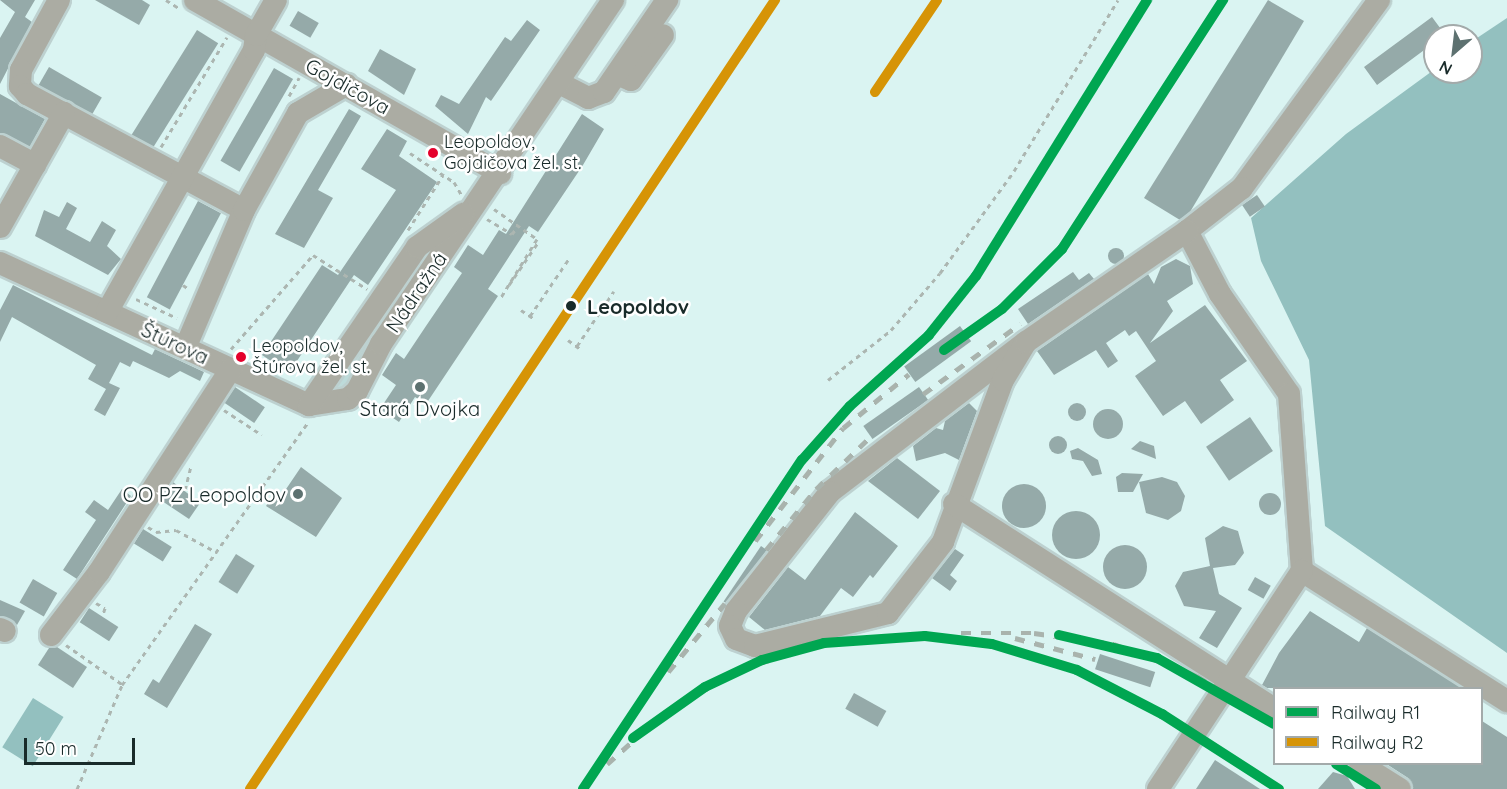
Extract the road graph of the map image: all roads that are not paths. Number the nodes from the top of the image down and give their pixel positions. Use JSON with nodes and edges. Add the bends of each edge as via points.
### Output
{"nodes":[{"id":1,"x":59,"y":0,"type":"edge"},
{"id":2,"x":195,"y":0,"type":"edge"},
{"id":3,"x":276,"y":0,"type":"edge"},
{"id":4,"x":613,"y":0,"type":"edge"},
{"id":5,"x":667,"y":0,"type":"edge"},
{"id":6,"x":1379,"y":0,"type":"edge"},
{"id":7,"x":256,"y":35,"type":"junction"},
{"id":8,"x":663,"y":35,"type":"dead end"},
{"id":9,"x":617,"y":75,"type":"junction"},
{"id":10,"x":558,"y":83,"type":"junction"},
{"id":11,"x":346,"y":86,"type":"junction"},
{"id":12,"x":64,"y":113,"type":"junction"},
{"id":13,"x":0,"y":146,"type":"edge"},
{"id":14,"x":35,"y":165,"type":"junction"},
{"id":15,"x":500,"y":173,"type":"junction"},
{"id":16,"x":185,"y":177,"type":"junction"},
{"id":17,"x":483,"y":200,"type":"junction"},
{"id":18,"x":244,"y":210,"type":"junction"},
{"id":19,"x":0,"y":227,"type":"edge"},
{"id":20,"x":1187,"y":231,"type":"junction"},
{"id":21,"x":0,"y":263,"type":"edge"},
{"id":22,"x":106,"y":312,"type":"junction"},
{"id":23,"x":1026,"y":342,"type":"junction"},
{"id":24,"x":186,"y":346,"type":"junction"},
{"id":25,"x":232,"y":362,"type":"junction"},
{"id":26,"x":309,"y":405,"type":"junction"},
{"id":27,"x":954,"y":504,"type":"junction"},
{"id":28,"x":1302,"y":571,"type":"junction"},
{"id":29,"x":51,"y":635,"type":"road end"},
{"id":30,"x":1229,"y":679,"type":"junction"},
{"id":31,"x":1507,"y":701,"type":"edge"},
{"id":32,"x":1273,"y":708,"type":"edge"},
{"id":33,"x":1362,"y":765,"type":"edge"},
{"id":34,"x":1158,"y":789,"type":"edge"},
{"id":35,"x":1400,"y":789,"type":"edge"}],
"edges":[{"from":1,"to":12,"type":"street","via":[[21,70],[20,86]]},
{"from":2,"to":7,"type":"street","name":"Gojdičova"},
{"from":3,"to":7,"type":"street"},
{"from":4,"to":10,"type":"street","name":"Nádražná"},
{"from":5,"to":9,"type":"street"},
{"from":6,"to":20,"type":"street","via":[[1242,188]]},
{"from":7,"to":11,"type":"street","name":"Gojdičova"},
{"from":7,"to":16,"type":"street","via":[[254,50]]},
{"from":8,"to":9,"type":"street","via":[[631,80]]},
{"from":9,"to":10,"type":"street","via":[[596,97],[579,96]]},
{"from":10,"to":15,"type":"street","name":"Nádražná"},
{"from":11,"to":15,"type":"street","name":"Gojdičova"},
{"from":11,"to":18,"type":"street","via":[[298,113]]},
{"from":12,"to":14,"type":"street"},
{"from":12,"to":16,"type":"street"},
{"from":13,"to":14,"type":"street"},
{"from":14,"to":19,"type":"street"},
{"from":15,"to":17,"type":"street","name":"Nádražná"},
{"from":16,"to":18,"type":"street"},
{"from":16,"to":22,"type":"street"},
{"from":17,"to":26,"type":"street","name":"Nádražná","via":[[417,248]]},
{"from":17,"to":26,"type":"street","name":"Nádražná","via":[[381,344],[357,391],[348,399]]},
{"from":18,"to":24,"type":"street"},
{"from":20,"to":23,"type":"street"},
{"from":20,"to":28,"type":"street","via":[[1220,294],[1289,394]]},
{"from":21,"to":22,"type":"street","name":"Štúrova"},
{"from":22,"to":24,"type":"street","name":"Štúrova"},
{"from":23,"to":27,"type":"street","via":[[1003,380]]},
{"from":23,"to":27,"type":"street","via":[[830,492],[736,611],[730,626],[736,639],[755,646],[880,618],[943,542]]},
{"from":24,"to":25,"type":"street","name":"Štúrova"},
{"from":25,"to":26,"type":"street","name":"Štúrova"},
{"from":25,"to":29,"type":"street","via":[[134,518]]},
{"from":27,"to":30,"type":"street"},
{"from":28,"to":30,"type":"street"},
{"from":28,"to":31,"type":"street"},
{"from":30,"to":32,"type":"street"},
{"from":30,"to":34,"type":"street"},
{"from":33,"to":35,"type":"street"}]}
